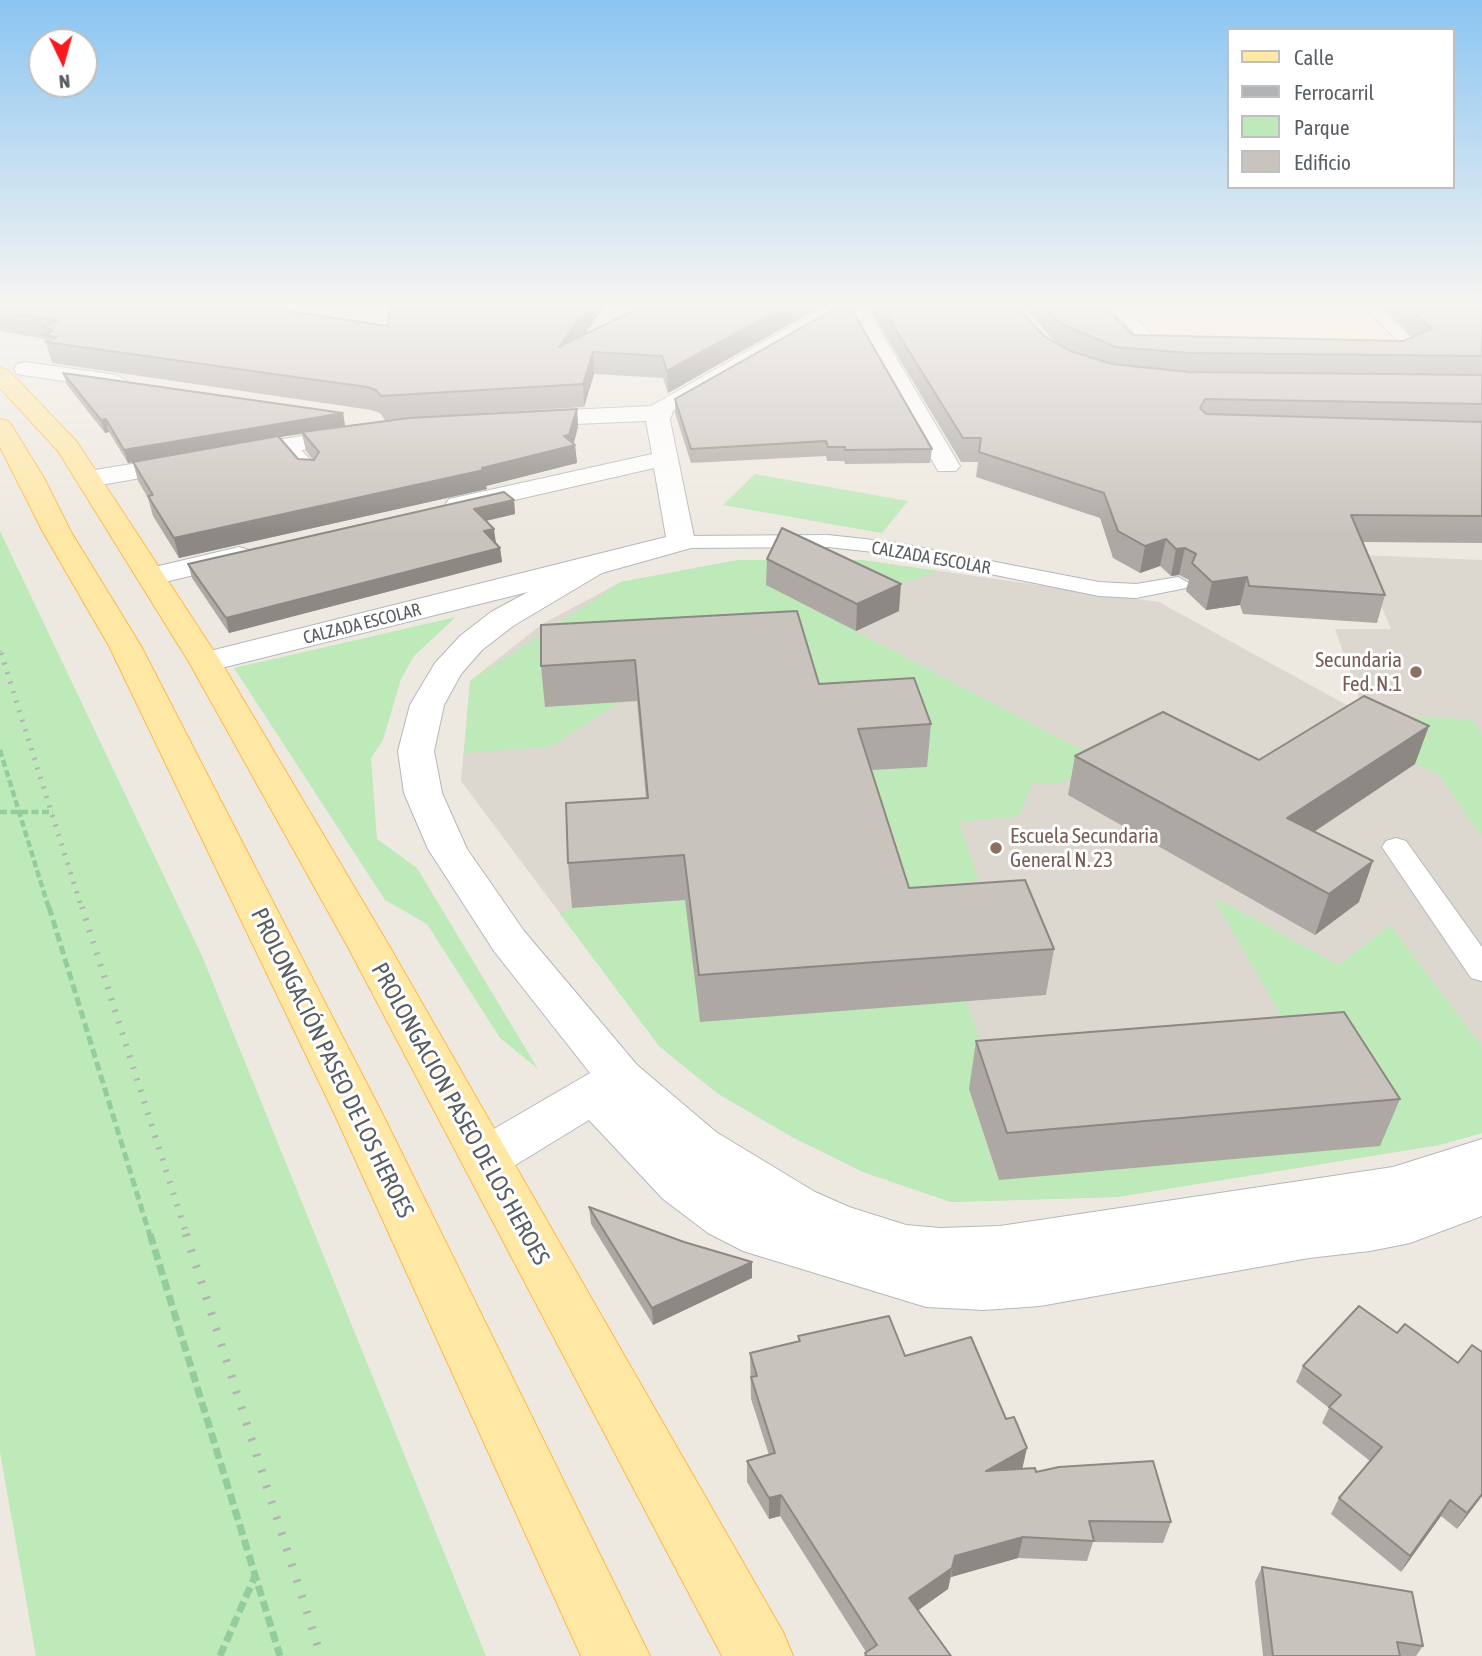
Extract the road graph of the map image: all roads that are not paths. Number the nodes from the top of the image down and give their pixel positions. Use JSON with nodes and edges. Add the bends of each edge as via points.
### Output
{"nodes":[{"id":1,"x":15,"y":380,"type":"edge"},
{"id":2,"x":34,"y":380,"type":"edge"},
{"id":3,"x":102,"y":380,"type":"edge"},
{"id":4,"x":706,"y":380,"type":"edge"},
{"id":5,"x":898,"y":380,"type":"edge"},
{"id":6,"x":141,"y":386,"type":"edge"},
{"id":7,"x":658,"y":413,"type":"junction"},
{"id":8,"x":341,"y":415,"type":"edge"},
{"id":9,"x":499,"y":420,"type":"edge"},
{"id":10,"x":0,"y":426,"type":"edge"},
{"id":11,"x":286,"y":444,"type":"junction"},
{"id":12,"x":68,"y":447,"type":"junction"},
{"id":13,"x":667,"y":458,"type":"junction"},
{"id":14,"x":947,"y":466,"type":"dead end"},
{"id":15,"x":16,"y":468,"type":"edge"},
{"id":16,"x":311,"y":472,"type":"edge"},
{"id":17,"x":89,"y":480,"type":"junction"},
{"id":18,"x":439,"y":510,"type":"edge"},
{"id":19,"x":681,"y":542,"type":"junction"},
{"id":20,"x":270,"y":549,"type":"edge"},
{"id":21,"x":592,"y":567,"type":"junction"},
{"id":22,"x":152,"y":576,"type":"junction"},
{"id":23,"x":1178,"y":583,"type":"dead end"},
{"id":24,"x":205,"y":662,"type":"junction"},
{"id":25,"x":1396,"y":847,"type":"dead end"},
{"id":26,"x":1482,"y":970,"type":"edge"},
{"id":27,"x":607,"y":1086,"type":"junction"},
{"id":28,"x":486,"y":1158,"type":"junction"},
{"id":29,"x":1482,"y":1159,"type":"edge"},
{"id":30,"x":1482,"y":1194,"type":"edge"},
{"id":31,"x":1421,"y":1217,"type":"junction"},
{"id":32,"x":1482,"y":1220,"type":"edge"},
{"id":33,"x":616,"y":1656,"type":"edge"},
{"id":34,"x":759,"y":1656,"type":"edge"}],
"edges":[{"from":1,"to":12,"type":"main road"},
{"from":2,"to":12,"type":"main road","via":[[57,407]]},
{"from":3,"to":6,"type":"street"},
{"from":4,"to":7,"type":"street","via":[[672,399]]},
{"from":5,"to":14,"type":"street"},
{"from":7,"to":9,"type":"street"},
{"from":7,"to":13,"type":"street"},
{"from":8,"to":11,"type":"street","via":[[376,426]]},
{"from":10,"to":15,"type":"main road","name":"PROLONGACIÓN PASEO DE LOS HEROES"},
{"from":11,"to":16,"type":"lane"},
{"from":11,"to":17,"type":"street"},
{"from":12,"to":17,"type":"main road","name":"PROLONGACION PASEO DE LOS HEROES"},
{"from":13,"to":18,"type":"street"},
{"from":13,"to":19,"type":"street"},
{"from":15,"to":33,"type":"main road","name":"PROLONGACIÓN PASEO DE LOS HEROES","via":[[125,646],[347,1090]]},
{"from":17,"to":22,"type":"main road","name":"PROLONGACION PASEO DE LOS HEROES"},
{"from":19,"to":21,"type":"street","name":"CALZADA ESCOLAR"},
{"from":19,"to":23,"type":"lane","name":"CALZADA ESCOLAR","via":[[828,541],[892,548],[1099,589],[1136,591]]},
{"from":20,"to":22,"type":"street"},
{"from":21,"to":24,"type":"street","name":"CALZADA ESCOLAR"},
{"from":21,"to":27,"type":"street","via":[[502,619],[471,643],[447,670],[427,705],[416,751],[423,793],[448,849]]},
{"from":22,"to":24,"type":"main road","name":"PROLONGACION PASEO DE LOS HEROES"},
{"from":24,"to":28,"type":"main road","name":"PROLONGACION PASEO DE LOS HEROES"},
{"from":25,"to":26,"type":"lane"},
{"from":27,"to":28,"type":"street"},
{"from":27,"to":29,"type":"street","via":[[759,1187],[833,1224],[906,1248],[940,1251],[1000,1249],[1393,1188]]},
{"from":27,"to":31,"type":"street","via":[[681,1184],[727,1218],[762,1235],[926,1283],[984,1286],[1040,1282]]},
{"from":28,"to":34,"type":"main road","name":"PROLONGACION PASEO DE LOS HEROES"},
{"from":30,"to":31,"type":"street"},
{"from":31,"to":32,"type":"street"}]}
